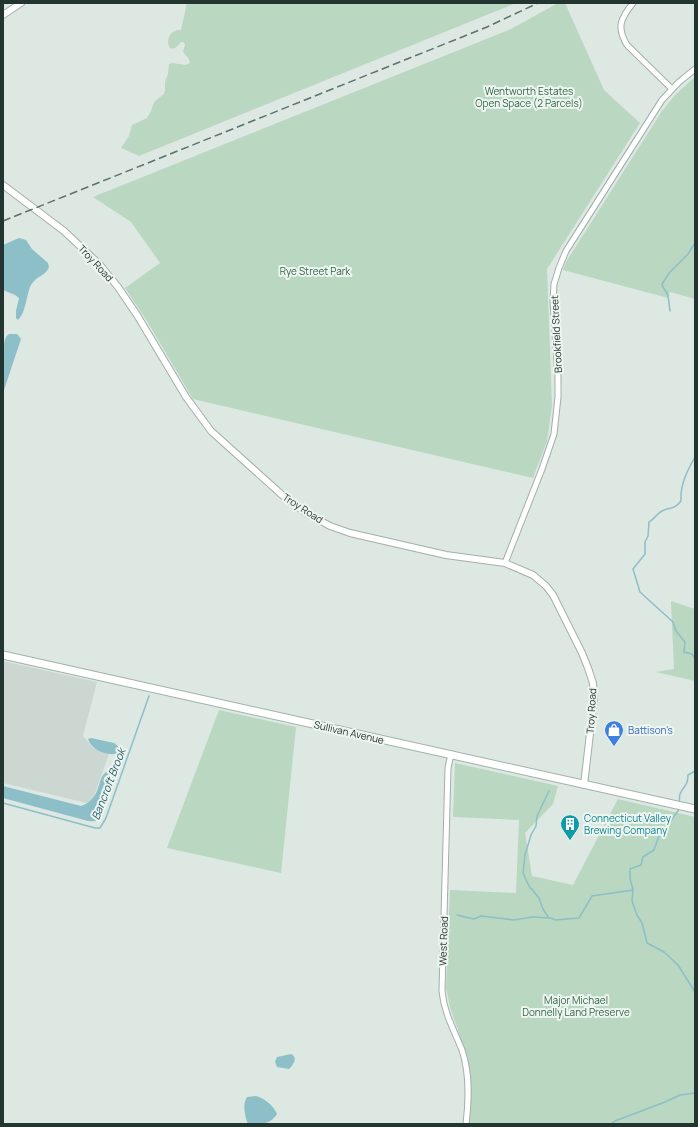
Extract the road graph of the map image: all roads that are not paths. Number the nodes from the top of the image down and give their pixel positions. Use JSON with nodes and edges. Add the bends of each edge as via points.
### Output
{"nodes":[{"id":1,"x":21,"y":3,"type":"edge"},
{"id":2,"x":633,"y":3,"type":"edge"},
{"id":3,"x":3,"y":15,"type":"edge"},
{"id":4,"x":695,"y":69,"type":"edge"},
{"id":5,"x":672,"y":89,"type":"junction"},
{"id":6,"x":3,"y":185,"type":"edge"},
{"id":7,"x":504,"y":563,"type":"junction"},
{"id":8,"x":3,"y":655,"type":"edge"},
{"id":9,"x":450,"y":754,"type":"junction"},
{"id":10,"x":584,"y":785,"type":"junction"},
{"id":11,"x":695,"y":809,"type":"edge"},
{"id":12,"x":466,"y":1124,"type":"edge"}],
"edges":[{"from":1,"to":3,"type":"street"},
{"from":2,"to":5,"type":"street","via":[[623,16],[621,34],[627,45]]},
{"from":4,"to":5,"type":"street","name":"Brookfield Street"},
{"from":5,"to":7,"type":"street","name":"Brookfield Street","via":[[662,100],[566,251],[559,268],[554,284],[553,301],[558,377],[554,434]]},
{"from":6,"to":7,"type":"street","name":"Troy Road","via":[[64,231],[100,265],[137,315],[182,391],[200,416],[217,436],[281,494],[305,512],[330,526],[350,533],[446,555]]},
{"from":7,"to":10,"type":"street","name":"Troy Road","via":[[533,575],[546,586],[553,595],[588,668],[594,698]]},
{"from":8,"to":9,"type":"main road","name":"Sullivan Avenue"},
{"from":9,"to":10,"type":"main road","name":"Sullivan Avenue"},
{"from":9,"to":12,"type":"street","name":"West Road","via":[[442,991],[446,1012],[467,1070]]},
{"from":10,"to":11,"type":"main road","name":"Sullivan Avenue"}]}
